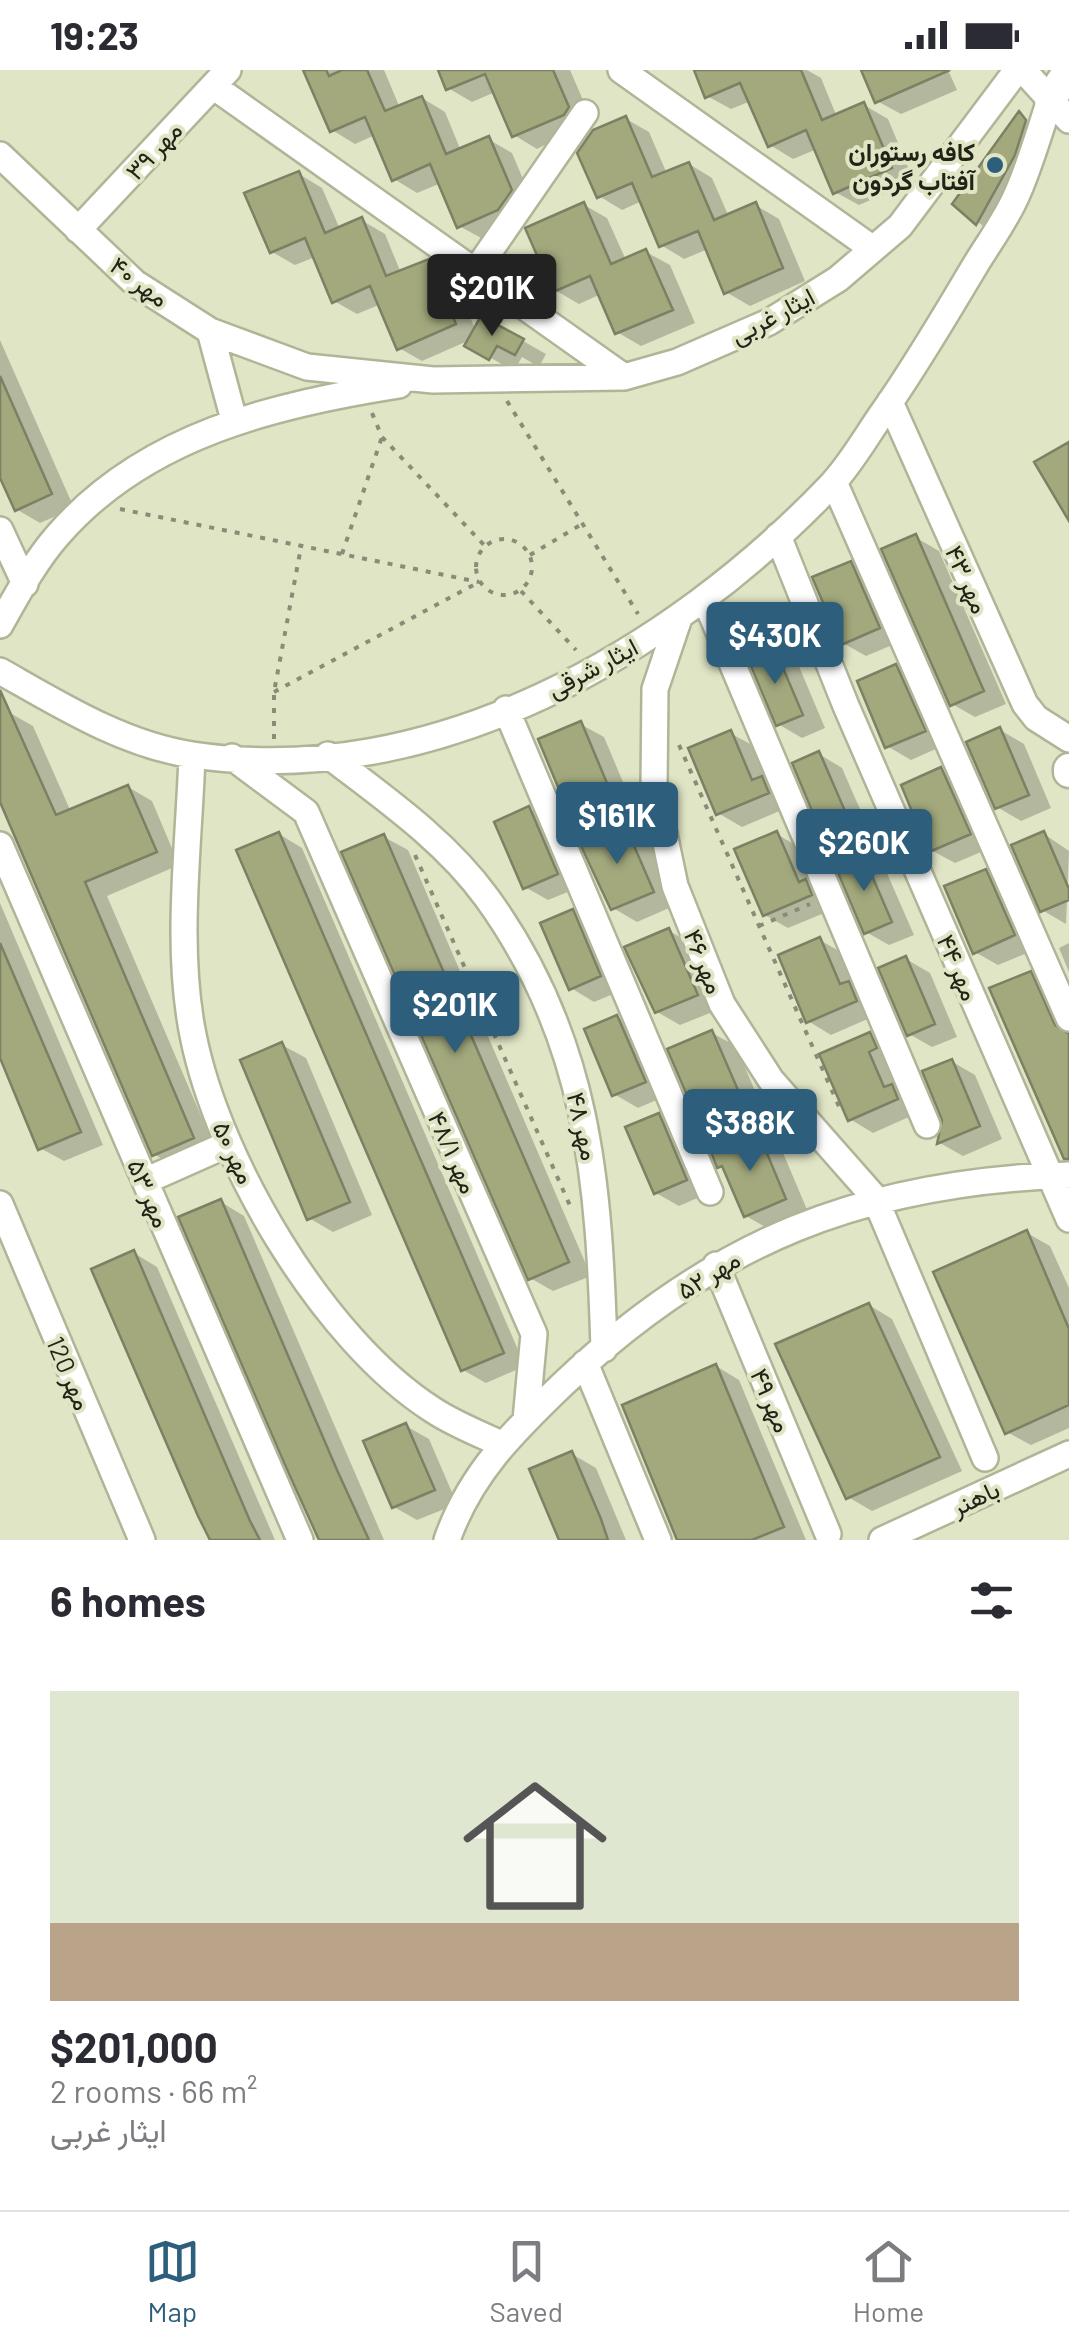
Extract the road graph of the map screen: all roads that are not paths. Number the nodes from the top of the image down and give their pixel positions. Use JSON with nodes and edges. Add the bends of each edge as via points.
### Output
{"nodes":[{"id":1,"x":1020,"y":70,"type":"edge"},
{"id":2,"x":1069,"y":70,"type":"edge"},
{"id":3,"x":632,"y":73,"type":"edge"},
{"id":4,"x":220,"y":78,"type":"edge"},
{"id":5,"x":1060,"y":110,"type":"edge"},
{"id":6,"x":585,"y":113,"type":"dead end"},
{"id":7,"x":0,"y":155,"type":"edge"},
{"id":8,"x":78,"y":230,"type":"junction"},
{"id":9,"x":873,"y":249,"type":"junction"},
{"id":10,"x":475,"y":272,"type":"junction"},
{"id":11,"x":210,"y":330,"type":"junction"},
{"id":12,"x":306,"y":367,"type":"joint"},
{"id":13,"x":624,"y":377,"type":"junction"},
{"id":14,"x":433,"y":380,"type":"junction"},
{"id":15,"x":890,"y":402,"type":"junction"},
{"id":16,"x":234,"y":420,"type":"junction"},
{"id":17,"x":834,"y":482,"type":"junction"},
{"id":18,"x":0,"y":530,"type":"edge"},
{"id":19,"x":778,"y":536,"type":"junction"},
{"id":20,"x":25,"y":584,"type":"junction"},
{"id":21,"x":704,"y":599,"type":"junction"},
{"id":22,"x":679,"y":618,"type":"junction"},
{"id":23,"x":0,"y":625,"type":"edge"},
{"id":24,"x":0,"y":671,"type":"edge"},
{"id":25,"x":506,"y":709,"type":"junction"},
{"id":26,"x":1069,"y":739,"type":"edge"},
{"id":27,"x":192,"y":755,"type":"junction"},
{"id":28,"x":328,"y":755,"type":"junction"},
{"id":29,"x":232,"y":756,"type":"junction"},
{"id":30,"x":0,"y":845,"type":"edge"},
{"id":31,"x":1069,"y":1018,"type":"edge"},
{"id":32,"x":927,"y":1125,"type":"dead end"},
{"id":33,"x":226,"y":1144,"type":"junction"},
{"id":34,"x":1060,"y":1175,"type":"edge"},
{"id":35,"x":145,"y":1182,"type":"junction"},
{"id":36,"x":710,"y":1192,"type":"dead end"},
{"id":37,"x":874,"y":1198,"type":"junction"},
{"id":38,"x":0,"y":1204,"type":"edge"},
{"id":39,"x":1069,"y":1219,"type":"edge"},
{"id":40,"x":716,"y":1266,"type":"junction"},
{"id":41,"x":595,"y":1356,"type":"junction"},
{"id":42,"x":526,"y":1420,"type":"junction"},
{"id":43,"x":501,"y":1444,"type":"junction"},
{"id":44,"x":1069,"y":1454,"type":"edge"},
{"id":45,"x":984,"y":1458,"type":"dead end"},
{"id":46,"x":828,"y":1534,"type":"dead end"},
{"id":47,"x":142,"y":1540,"type":"edge"},
{"id":48,"x":300,"y":1540,"type":"edge"},
{"id":49,"x":447,"y":1540,"type":"edge"},
{"id":50,"x":658,"y":1540,"type":"edge"},
{"id":51,"x":882,"y":1540,"type":"edge"}],
"edges":[{"from":1,"to":5,"type":"street"},
{"from":1,"to":9,"type":"street","name":"ایثار غربی","via":[[900,226]]},
{"from":2,"to":5,"type":"main road"},
{"from":3,"to":9,"type":"street"},
{"from":4,"to":8,"type":"street","name":"مهر ۳۹"},
{"from":4,"to":10,"type":"street"},
{"from":5,"to":15,"type":"street","name":"ایثار شرقی","via":[[1017,196]]},
{"from":6,"to":10,"type":"street"},
{"from":7,"to":8,"type":"street","name":"مهر ۴۰"},
{"from":8,"to":11,"type":"street","name":"مهر ۴۰","via":[[135,283]]},
{"from":9,"to":13,"type":"street","name":"ایثار غربی","via":[[769,322]]},
{"from":10,"to":13,"type":"street"},
{"from":11,"to":12,"type":"street","name":"مهر ۴۰"},
{"from":11,"to":16,"type":"street"},
{"from":12,"to":14,"type":"street","name":"ایثار غربی"},
{"from":13,"to":14,"type":"street","name":"ایثار غربی"},
{"from":14,"to":16,"type":"street","name":"ایثار غربی"},
{"from":15,"to":17,"type":"street","name":"ایثار شرقی"},
{"from":15,"to":26,"type":"street","name":"مهر ۴۳","via":[[1025,704]]},
{"from":16,"to":20,"type":"street","name":"ایثار غربی","via":[[104,490],[56,536]]},
{"from":17,"to":19,"type":"street","name":"ایثار شرقی"},
{"from":17,"to":31,"type":"street"},
{"from":18,"to":20,"type":"street"},
{"from":19,"to":21,"type":"street","name":"ایثار شرقی"},
{"from":19,"to":34,"type":"street","name":"مهر ۴۴","via":[[854,724]]},
{"from":20,"to":23,"type":"street","name":"ایثار غربی"},
{"from":21,"to":22,"type":"street","name":"ایثار شرقی"},
{"from":21,"to":32,"type":"street"},
{"from":22,"to":25,"type":"street","name":"ایثار شرقی","via":[[595,670]]},
{"from":22,"to":37,"type":"street","name":"مهر ۴۶","via":[[655,689],[654,786],[675,886],[722,1004],[771,1080]]},
{"from":24,"to":27,"type":"street","name":"ایثار شرقی","via":[[114,732]]},
{"from":25,"to":28,"type":"street","name":"ایثار شرقی","via":[[379,750]]},
{"from":25,"to":36,"type":"street"},
{"from":27,"to":29,"type":"street","name":"ایثار شرقی"},
{"from":27,"to":33,"type":"street","name":"مهر ۵۰","via":[[186,938],[193,1034]]},
{"from":28,"to":29,"type":"street","name":"ایثار شرقی"},
{"from":28,"to":41,"type":"street","name":"مهر ۴۸","via":[[420,826],[486,896],[528,963],[588,1125],[600,1209]]},
{"from":29,"to":42,"type":"street","name":"مهر ۴۸/۱","via":[[306,812],[314,830],[534,1334]]},
{"from":30,"to":35,"type":"street","name":"مهر ۵۳"},
{"from":33,"to":35,"type":"street"},
{"from":33,"to":43,"type":"street","name":"مهر ۵۰","via":[[349,1339],[432,1410]]},
{"from":34,"to":37,"type":"street","name":"مهر ۵۲"},
{"from":34,"to":39,"type":"street","name":"مهر ۴۴"},
{"from":35,"to":48,"type":"street","name":"مهر ۵۳"},
{"from":37,"to":40,"type":"street","name":"مهر ۵۲","via":[[807,1220]]},
{"from":37,"to":45,"type":"street","name":"مهر ۴۶"},
{"from":38,"to":47,"type":"street","name":"مهر 120"},
{"from":40,"to":41,"type":"street","name":"مهر ۵۲"},
{"from":40,"to":46,"type":"street","name":"مهر ۴۹"},
{"from":41,"to":42,"type":"street","name":"مهر ۵۲"},
{"from":41,"to":50,"type":"street"},
{"from":42,"to":43,"type":"street","name":"مهر ۵۲"},
{"from":43,"to":49,"type":"street","name":"مهر ۵۲","via":[[461,1500]]},
{"from":44,"to":51,"type":"street","name":"باهنر"}]}
